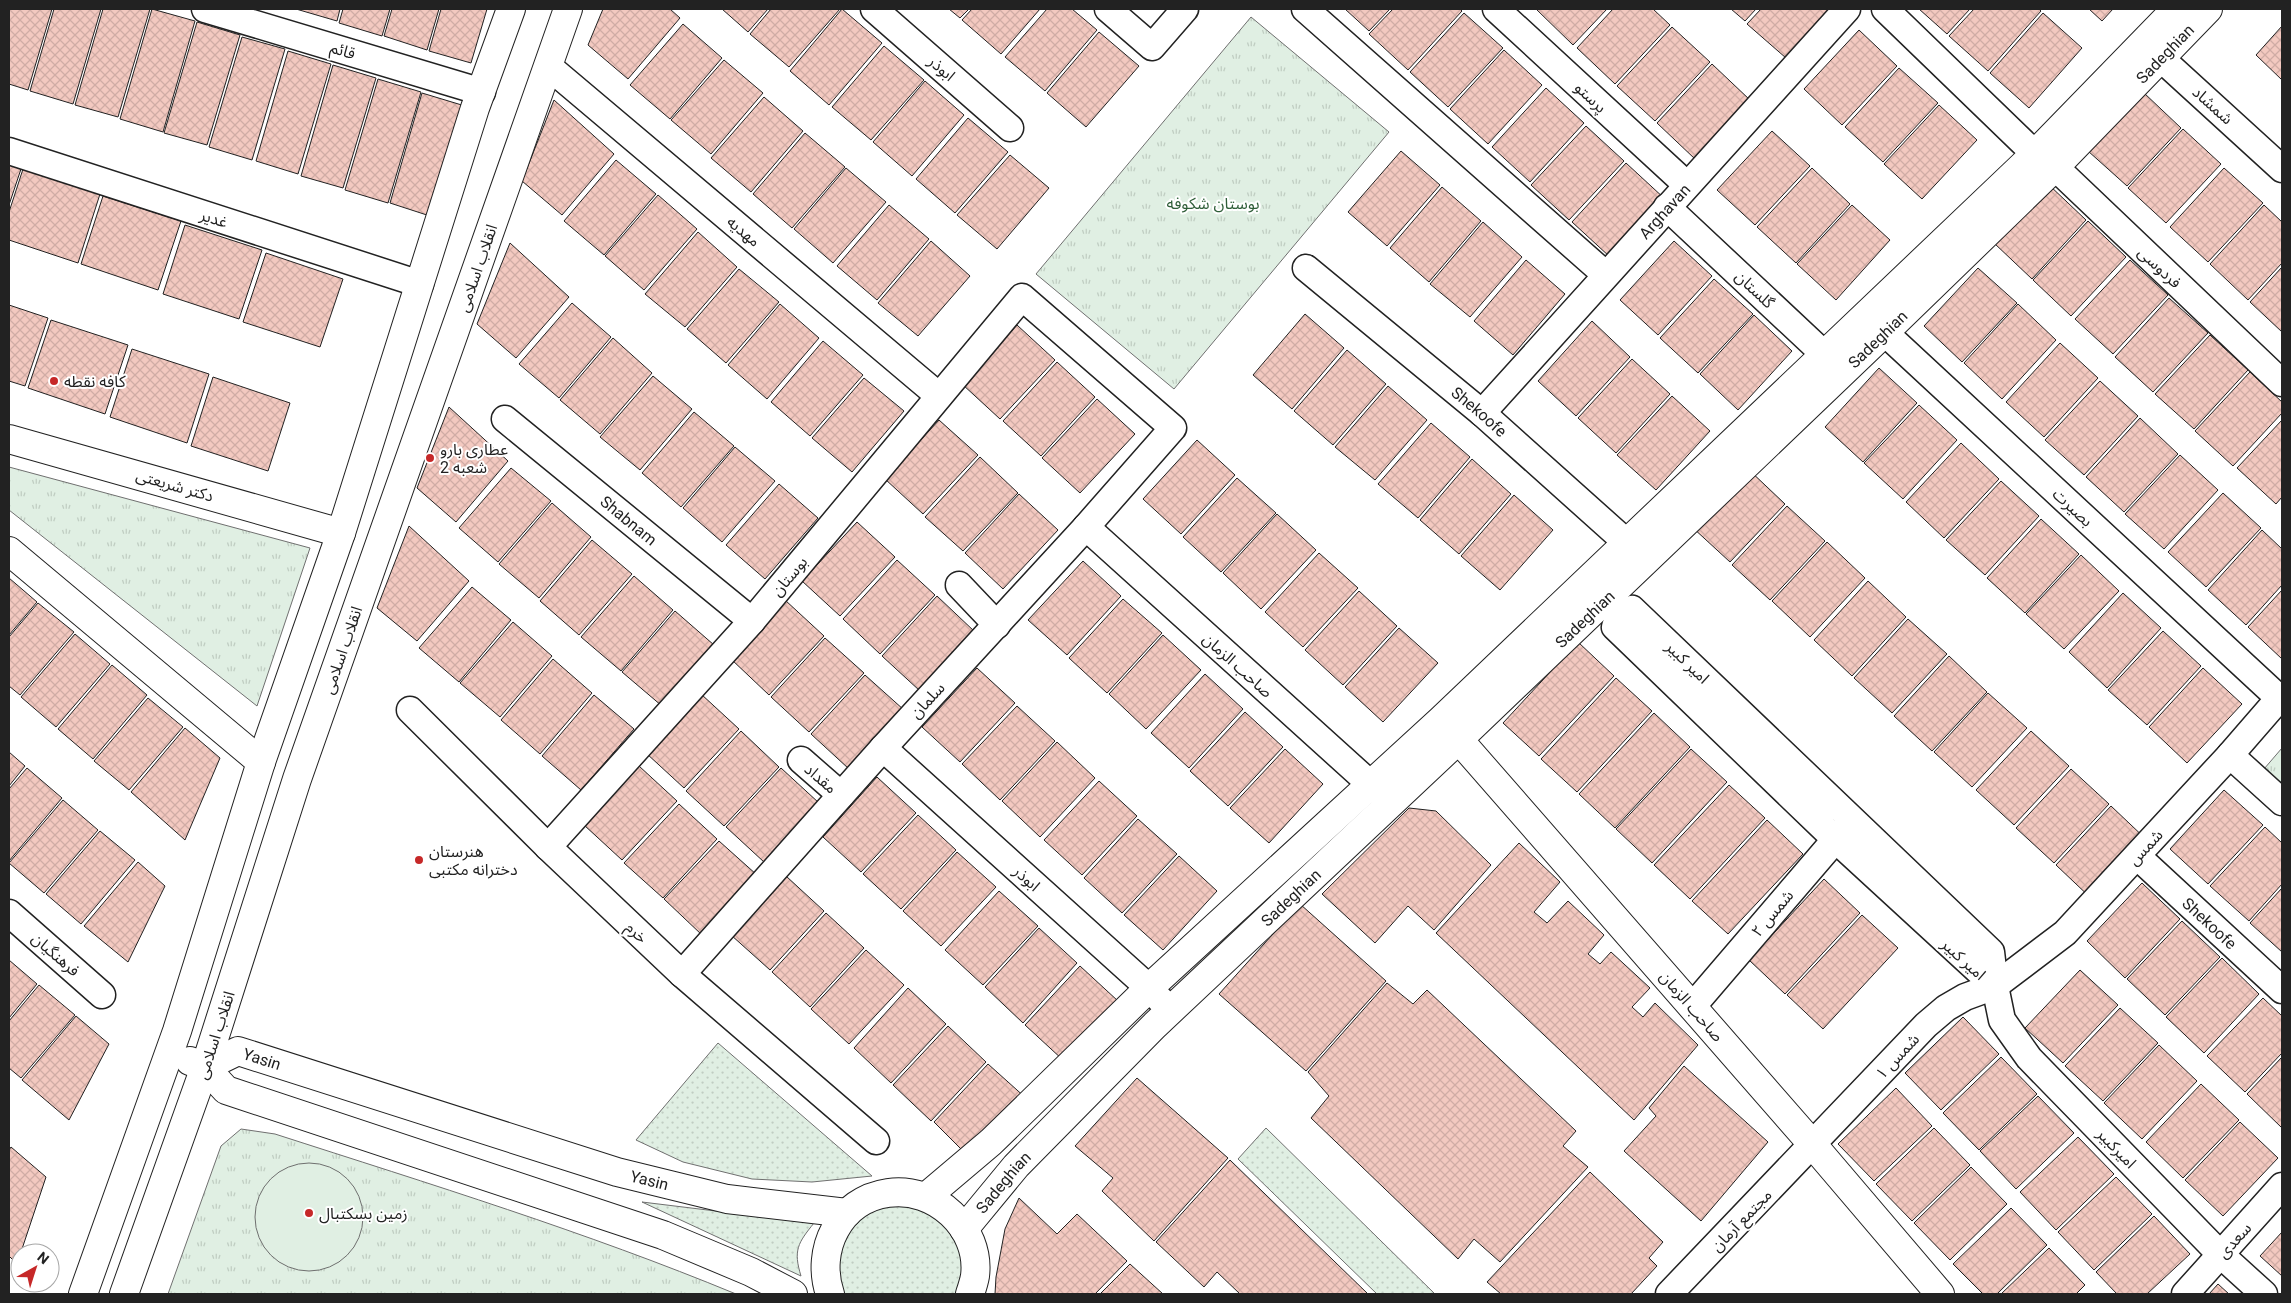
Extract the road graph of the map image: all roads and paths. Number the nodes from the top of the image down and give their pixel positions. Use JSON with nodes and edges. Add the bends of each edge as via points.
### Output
{"nodes":[{"id":1,"x":205,"y":9,"type":"edge"},
{"id":2,"x":511,"y":9,"type":"edge"},
{"id":3,"x":568,"y":9,"type":"edge"},
{"id":4,"x":874,"y":9,"type":"edge"},
{"id":5,"x":1108,"y":9,"type":"edge"},
{"id":6,"x":1184,"y":9,"type":"edge"},
{"id":7,"x":1305,"y":9,"type":"edge"},
{"id":8,"x":1496,"y":9,"type":"edge"},
{"id":9,"x":1847,"y":9,"type":"edge"},
{"id":10,"x":1885,"y":9,"type":"edge"},
{"id":11,"x":2176,"y":9,"type":"edge"},
{"id":12,"x":2208,"y":9,"type":"edge"},
{"id":13,"x":2152,"y":50,"type":"junction"},
{"id":14,"x":548,"y":66,"type":"junction"},
{"id":15,"x":482,"y":92,"type":"junction"},
{"id":16,"x":1010,"y":128,"type":"dead end"},
{"id":17,"x":9,"y":151,"type":"edge"},
{"id":18,"x":2045,"y":160,"type":"junction"},
{"id":19,"x":2282,"y":169,"type":"edge"},
{"id":20,"x":1687,"y":185,"type":"junction"},
{"id":21,"x":1667,"y":207,"type":"junction"},
{"id":22,"x":1306,"y":268,"type":"dead end"},
{"id":23,"x":1606,"y":275,"type":"junction"},
{"id":24,"x":420,"y":284,"type":"junction"},
{"id":25,"x":1875,"y":324,"type":"junction"},
{"id":26,"x":1834,"y":363,"type":"junction"},
{"id":27,"x":2282,"y":383,"type":"edge"},
{"id":28,"x":939,"y":396,"type":"junction"},
{"id":29,"x":1482,"y":414,"type":"junction"},
{"id":30,"x":505,"y":419,"type":"dead end"},
{"id":31,"x":1173,"y":428,"type":"joint"},
{"id":32,"x":9,"y":439,"type":"edge"},
{"id":33,"x":1086,"y":527,"type":"junction"},
{"id":34,"x":341,"y":533,"type":"junction"},
{"id":35,"x":1626,"y":542,"type":"junction"},
{"id":36,"x":9,"y":551,"type":"edge"},
{"id":37,"x":1645,"y":562,"type":"junction"},
{"id":38,"x":959,"y":585,"type":"dead end"},
{"id":39,"x":752,"y":621,"type":"junction"},
{"id":40,"x":997,"y":624,"type":"junction"},
{"id":41,"x":2281,"y":696,"type":"edge"},
{"id":42,"x":410,"y":710,"type":"dead end"},
{"id":43,"x":1450,"y":730,"type":"junction"},
{"id":44,"x":883,"y":748,"type":"junction"},
{"id":45,"x":2230,"y":755,"type":"junction"},
{"id":46,"x":801,"y":760,"type":"dead end"},
{"id":47,"x":261,"y":762,"type":"junction"},
{"id":48,"x":1370,"y":784,"type":"junction"},
{"id":49,"x":841,"y":795,"type":"junction"},
{"id":50,"x":1391,"y":802,"type":"junction"},
{"id":51,"x":2282,"y":802,"type":"edge"},
{"id":52,"x":1852,"y":820,"type":"junction"},
{"id":53,"x":1835,"y":839,"type":"junction"},
{"id":54,"x":548,"y":847,"type":"junction"},
{"id":55,"x":2137,"y":856,"type":"junction"},
{"id":56,"x":9,"y":913,"type":"edge"},
{"id":57,"x":682,"y":974,"type":"junction"},
{"id":58,"x":1995,"y":986,"type":"junction"},
{"id":59,"x":1149,"y":988,"type":"junction"},
{"id":60,"x":2282,"y":990,"type":"edge"},
{"id":61,"x":102,"y":995,"type":"dead end"},
{"id":62,"x":1692,"y":1007,"type":"junction"},
{"id":63,"x":1170,"y":1010,"type":"junction"},
{"id":64,"x":168,"y":1054,"type":"junction"},
{"id":65,"x":205,"y":1067,"type":"junction"},
{"id":66,"x":876,"y":1141,"type":"dead end"},
{"id":67,"x":1813,"y":1145,"type":"junction"},
{"id":68,"x":2282,"y":1186,"type":"edge"},
{"id":69,"x":926,"y":1197,"type":"junction"},
{"id":70,"x":847,"y":1213,"type":"junction"},
{"id":71,"x":964,"y":1229,"type":"junction"},
{"id":72,"x":2221,"y":1254,"type":"junction"},
{"id":73,"x":83,"y":1294,"type":"edge"},
{"id":74,"x":124,"y":1294,"type":"edge"},
{"id":75,"x":793,"y":1294,"type":"edge"},
{"id":76,"x":830,"y":1294,"type":"edge"},
{"id":77,"x":970,"y":1294,"type":"edge"},
{"id":78,"x":1669,"y":1294,"type":"edge"},
{"id":79,"x":1940,"y":1294,"type":"edge"},
{"id":80,"x":2186,"y":1294,"type":"edge"},
{"id":81,"x":2264,"y":1294,"type":"edge"}],
"edges":[{"from":1,"to":15,"type":"street","name":"قائم"},
{"from":2,"to":15,"type":"street"},
{"from":3,"to":14,"type":"street","name":"انقلاب اسلامی"},
{"from":4,"to":16,"type":"street","name":"ابوذر"},
{"from":5,"to":6,"type":"street","via":[[1152,47]]},
{"from":7,"to":23,"type":"street"},
{"from":8,"to":20,"type":"street","name":"پرستو"},
{"from":9,"to":20,"type":"street","name":"Arghavan"},
{"from":10,"to":18,"type":"street"},
{"from":11,"to":13,"type":"street","name":"Sadeghian"},
{"from":12,"to":13,"type":"street","name":"Sadeghian"},
{"from":13,"to":18,"type":"street","name":"Sadeghian"},
{"from":13,"to":19,"type":"street","name":"شمشاد"},
{"from":14,"to":28,"type":"street","name":"مهدیه"},
{"from":14,"to":65,"type":"street","name":"انقلاب اسلامی","via":[[300,769]]},
{"from":15,"to":24,"type":"street"},
{"from":17,"to":24,"type":"street","name":"غدیر"},
{"from":18,"to":25,"type":"street","name":"Sadeghian"},
{"from":18,"to":27,"type":"street","name":"فردوسی"},
{"from":20,"to":21,"type":"street","name":"Arghavan"},
{"from":21,"to":23,"type":"street","name":"Arghavan"},
{"from":21,"to":26,"type":"street","name":"گلستان"},
{"from":22,"to":29,"type":"street","name":"Shekoofe"},
{"from":23,"to":29,"type":"street","name":"Arghavan"},
{"from":24,"to":34,"type":"street"},
{"from":25,"to":26,"type":"street","name":"Sadeghian"},
{"from":25,"to":41,"type":"street","name":"بصیرت"},
{"from":26,"to":35,"type":"street","name":"Sadeghian"},
{"from":26,"to":37,"type":"street","name":"Sadeghian"},
{"from":28,"to":31,"type":"street","name":"بوستان","via":[[1022,297]]},
{"from":28,"to":39,"type":"street","name":"بوستان"},
{"from":29,"to":35,"type":"street","name":"Shekoofe"},
{"from":30,"to":39,"type":"street","name":"Shabnam"},
{"from":31,"to":33,"type":"street","name":"سلمان"},
{"from":32,"to":34,"type":"street","name":"دکتر شریعتی"},
{"from":33,"to":40,"type":"street","name":"سلمان"},
{"from":33,"to":48,"type":"street","name":"صاحب الزمان"},
{"from":34,"to":47,"type":"street"},
{"from":35,"to":37,"type":"street","name":"Shekoofe"},
{"from":35,"to":43,"type":"street","name":"Sadeghian"},
{"from":36,"to":47,"type":"street"},
{"from":37,"to":43,"type":"street","name":"Sadeghian"},
{"from":38,"to":40,"type":"street"},
{"from":39,"to":54,"type":"street","name":"بوستان"},
{"from":40,"to":44,"type":"street","name":"سلمان"},
{"from":41,"to":45,"type":"street","name":"شمس"},
{"from":42,"to":54,"type":"street","name":"خرم"},
{"from":43,"to":48,"type":"street","name":"Sadeghian"},
{"from":43,"to":50,"type":"street","name":"Sadeghian"},
{"from":43,"to":62,"type":"street","name":"صاحب الزمان"},
{"from":44,"to":49,"type":"street","name":"سلمان"},
{"from":44,"to":59,"type":"street","name":"ابوذر"},
{"from":45,"to":51,"type":"street"},
{"from":45,"to":55,"type":"street","name":"شمس"},
{"from":46,"to":49,"type":"street","name":"مقداد"},
{"from":47,"to":64,"type":"street"},
{"from":48,"to":50,"type":"street","name":"صاحب الزمان"},
{"from":48,"to":59,"type":"street","name":"Sadeghian"},
{"from":49,"to":57,"type":"street","name":"سلمان"},
{"from":50,"to":63,"type":"street","name":"Sadeghian"},
{"from":52,"to":53,"type":"street","name":"شمس ۲"},
{"from":52,"to":53,"type":"street","name":"امیر کبیر","via":[[1632,609],[1619,614],[1615,627]]},
{"from":52,"to":58,"type":"street","name":"امیر کبیر","via":[[1991,952]]},
{"from":53,"to":58,"type":"street","name":"امیر کبیر"},
{"from":53,"to":62,"type":"street","name":"شمس ۲"},
{"from":54,"to":57,"type":"street","name":"خرم"},
{"from":55,"to":58,"type":"street","name":"شمس","via":[[2065,933]]},
{"from":55,"to":60,"type":"street","name":"Shekoofe"},
{"from":56,"to":61,"type":"street","name":"فرهنگیان"},
{"from":57,"to":66,"type":"street","name":"خرم"},
{"from":58,"to":67,"type":"street","name":"شمس ۱","via":[[1965,997],[1926,1025]]},
{"from":58,"to":72,"type":"street","name":"امیرکبیر","via":[[2002,1020],[2028,1058]]},
{"from":59,"to":63,"type":"street","name":"ابوذر"},
{"from":59,"to":69,"type":"street","name":"Sadeghian","via":[[991,1142]]},
{"from":62,"to":67,"type":"street","name":"صاحب الزمان"},
{"from":63,"to":71,"type":"street","name":"Sadeghian","via":[[1016,1166]]},
{"from":64,"to":65,"type":"street"},
{"from":64,"to":73,"type":"street"},
{"from":65,"to":70,"type":"street","name":"Yasin","via":[[238,1051],[617,1172],[727,1199]]},
{"from":65,"to":74,"type":"street","name":"انقلاب اسلامی"},
{"from":65,"to":75,"type":"street","via":[[226,1090],[663,1235],[751,1272]]},
{"from":67,"to":78,"type":"street","name":"مجتمع آرمان"},
{"from":67,"to":79,"type":"street","name":"صاحب الزمان"},
{"from":68,"to":72,"type":"street","name":"سعدی"},
{"from":69,"to":70,"type":"street","via":[[888,1193],[866,1200]]},
{"from":69,"to":71,"type":"street","via":[[941,1205]]},
{"from":70,"to":76,"type":"street","via":[[833,1233],[824,1256],[825,1280]]},
{"from":71,"to":77,"type":"street","via":[[974,1252],[975,1275]]},
{"from":72,"to":80,"type":"street","name":"سعدی"},
{"from":72,"to":81,"type":"street","name":"امیرکبیر"}]}
